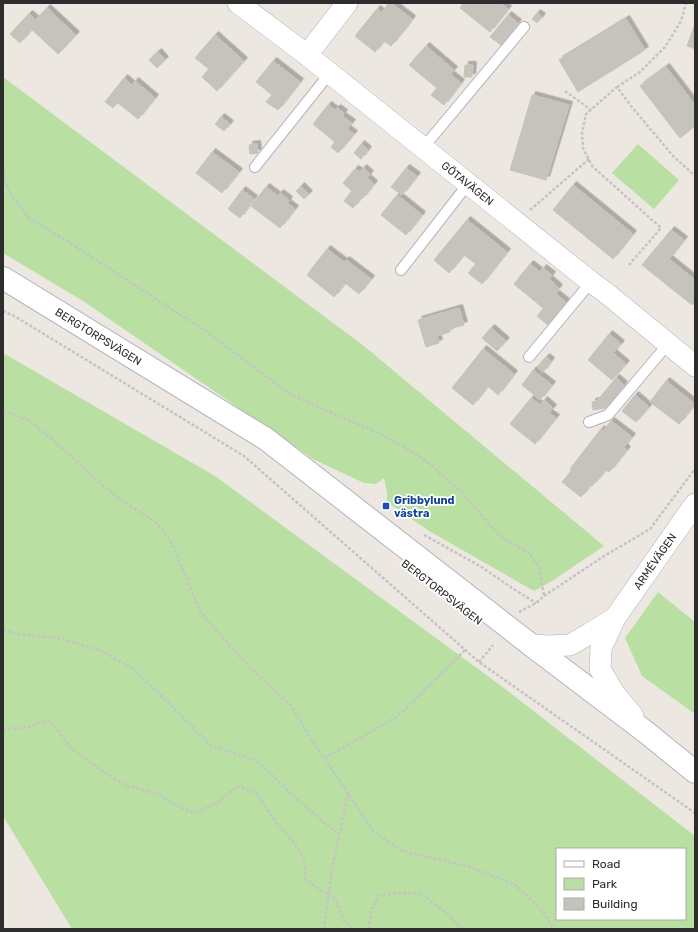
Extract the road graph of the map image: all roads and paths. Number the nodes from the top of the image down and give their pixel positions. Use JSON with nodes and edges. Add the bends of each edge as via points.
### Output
{"nodes":[{"id":1,"x":238,"y":3,"type":"edge"},
{"id":2,"x":347,"y":3,"type":"edge"},
{"id":3,"x":686,"y":3,"type":"edge"},
{"id":4,"x":524,"y":27,"type":"dead end"},
{"id":5,"x":307,"y":55,"type":"junction"},
{"id":6,"x":330,"y":73,"type":"junction"},
{"id":7,"x":617,"y":87,"type":"junction"},
{"id":8,"x":566,"y":91,"type":"dead end"},
{"id":9,"x":591,"y":110,"type":"junction"},
{"id":10,"x":423,"y":148,"type":"junction"},
{"id":11,"x":589,"y":159,"type":"junction"},
{"id":12,"x":255,"y":167,"type":"dead end"},
{"id":13,"x":3,"y":169,"type":"edge"},
{"id":14,"x":695,"y":175,"type":"edge"},
{"id":15,"x":468,"y":184,"type":"junction"},
{"id":16,"x":516,"y":222,"type":"junction"},
{"id":17,"x":629,"y":265,"type":"dead end"},
{"id":18,"x":402,"y":270,"type":"dead end"},
{"id":19,"x":3,"y":278,"type":"edge"},
{"id":20,"x":591,"y":282,"type":"junction"},
{"id":21,"x":3,"y":311,"type":"edge"},
{"id":22,"x":668,"y":344,"type":"junction"},
{"id":23,"x":529,"y":356,"type":"dead end"},
{"id":24,"x":695,"y":366,"type":"edge"},
{"id":25,"x":194,"y":394,"type":"junction"},
{"id":26,"x":3,"y":410,"type":"edge"},
{"id":27,"x":588,"y":422,"type":"dead end"},
{"id":28,"x":695,"y":468,"type":"edge"},
{"id":29,"x":695,"y":504,"type":"edge"},
{"id":30,"x":421,"y":533,"type":"dead end"},
{"id":31,"x":544,"y":596,"type":"junction"},
{"id":32,"x":536,"y":603,"type":"junction"},
{"id":33,"x":519,"y":612,"type":"dead end"},
{"id":34,"x":615,"y":618,"type":"junction"},
{"id":35,"x":3,"y":630,"type":"edge"},
{"id":36,"x":493,"y":645,"type":"dead end"},
{"id":37,"x":531,"y":645,"type":"junction"},
{"id":38,"x":465,"y":650,"type":"junction"},
{"id":39,"x":479,"y":662,"type":"junction"},
{"id":40,"x":3,"y":729,"type":"edge"},
{"id":41,"x":647,"y":733,"type":"junction"},
{"id":42,"x":325,"y":758,"type":"junction"},
{"id":43,"x":695,"y":772,"type":"edge"},
{"id":44,"x":695,"y":782,"type":"edge"},
{"id":45,"x":348,"y":793,"type":"junction"},
{"id":46,"x":695,"y":813,"type":"edge"},
{"id":47,"x":339,"y":835,"type":"junction"},
{"id":48,"x":328,"y":893,"type":"junction"},
{"id":49,"x":324,"y":929,"type":"edge"},
{"id":50,"x":354,"y":929,"type":"edge"},
{"id":51,"x":369,"y":929,"type":"edge"},
{"id":52,"x":462,"y":929,"type":"edge"},
{"id":53,"x":554,"y":929,"type":"edge"}],
"edges":[{"from":1,"to":5,"type":"street","name":"GÖTAVÄGEN"},
{"from":2,"to":5,"type":"street"},
{"from":3,"to":7,"type":"path","via":[[681,21],[665,47],[640,72]]},
{"from":4,"to":10,"type":"lane"},
{"from":5,"to":6,"type":"street","name":"GÖTAVÄGEN"},
{"from":6,"to":10,"type":"street","name":"GÖTAVÄGEN"},
{"from":6,"to":12,"type":"lane"},
{"from":7,"to":9,"type":"path"},
{"from":7,"to":14,"type":"path","via":[[674,157]]},
{"from":8,"to":9,"type":"path"},
{"from":9,"to":11,"type":"path","via":[[586,114],[582,133],[583,148]]},
{"from":10,"to":15,"type":"street","name":"GÖTAVÄGEN"},
{"from":11,"to":16,"type":"path"},
{"from":11,"to":17,"type":"path","via":[[592,166],[660,228]]},
{"from":13,"to":31,"type":"path","via":[[11,196],[29,218],[207,332],[290,394],[381,434],[423,458],[461,492],[499,535],[529,553],[539,568]]},
{"from":15,"to":16,"type":"street","name":"GÖTAVÄGEN"},
{"from":15,"to":18,"type":"lane"},
{"from":16,"to":20,"type":"street","name":"GÖTAVÄGEN"},
{"from":19,"to":25,"type":"main road","name":"BERGTORPSVÄGEN"},
{"from":20,"to":22,"type":"street","name":"GÖTAVÄGEN"},
{"from":20,"to":23,"type":"lane"},
{"from":21,"to":38,"type":"path","via":[[244,456]]},
{"from":22,"to":24,"type":"street","name":"GÖTAVÄGEN"},
{"from":22,"to":27,"type":"lane","via":[[608,415]]},
{"from":25,"to":37,"type":"main road","name":"BERGTORPSVÄGEN","via":[[266,439]]},
{"from":25,"to":44,"type":"main road","name":"BERGTORPSVÄGEN","via":[[258,448],[626,736]]},
{"from":26,"to":42,"type":"path","via":[[28,420],[102,485],[157,523],[173,545],[200,612],[243,660],[292,707]]},
{"from":28,"to":31,"type":"path","via":[[650,528]]},
{"from":29,"to":34,"type":"street","name":"ARMÉVÄGEN"},
{"from":30,"to":32,"type":"path","via":[[480,566]]},
{"from":31,"to":32,"type":"path"},
{"from":32,"to":33,"type":"path"},
{"from":34,"to":37,"type":"street","name":"ARMÉVÄGEN","via":[[570,645]]},
{"from":34,"to":41,"type":"street","name":"ARMÉVÄGEN","via":[[601,648],[600,668],[614,693]]},
{"from":35,"to":47,"type":"path","via":[[58,638],[102,652],[133,669],[210,745],[257,761]]},
{"from":36,"to":39,"type":"path"},
{"from":37,"to":41,"type":"main road","name":"BERGTORPSVÄGEN"},
{"from":38,"to":39,"type":"path"},
{"from":38,"to":42,"type":"path","via":[[398,716]]},
{"from":39,"to":46,"type":"path"},
{"from":40,"to":48,"type":"path","via":[[25,728],[49,720],[73,750],[101,770],[127,786],[159,794],[171,803],[193,813],[215,804],[238,786],[256,793],[304,859],[306,879],[320,892]]},
{"from":41,"to":43,"type":"main road","name":"BERGTORPSVÄGEN"},
{"from":42,"to":45,"type":"path"},
{"from":45,"to":47,"type":"path"},
{"from":45,"to":53,"type":"path","via":[[374,832],[402,851],[467,866],[514,884],[542,910]]},
{"from":47,"to":48,"type":"path"},
{"from":48,"to":49,"type":"path"},
{"from":48,"to":50,"type":"path","via":[[336,900],[344,921]]},
{"from":51,"to":52,"type":"path","via":[[371,912],[379,896],[402,893],[422,894]]}]}
